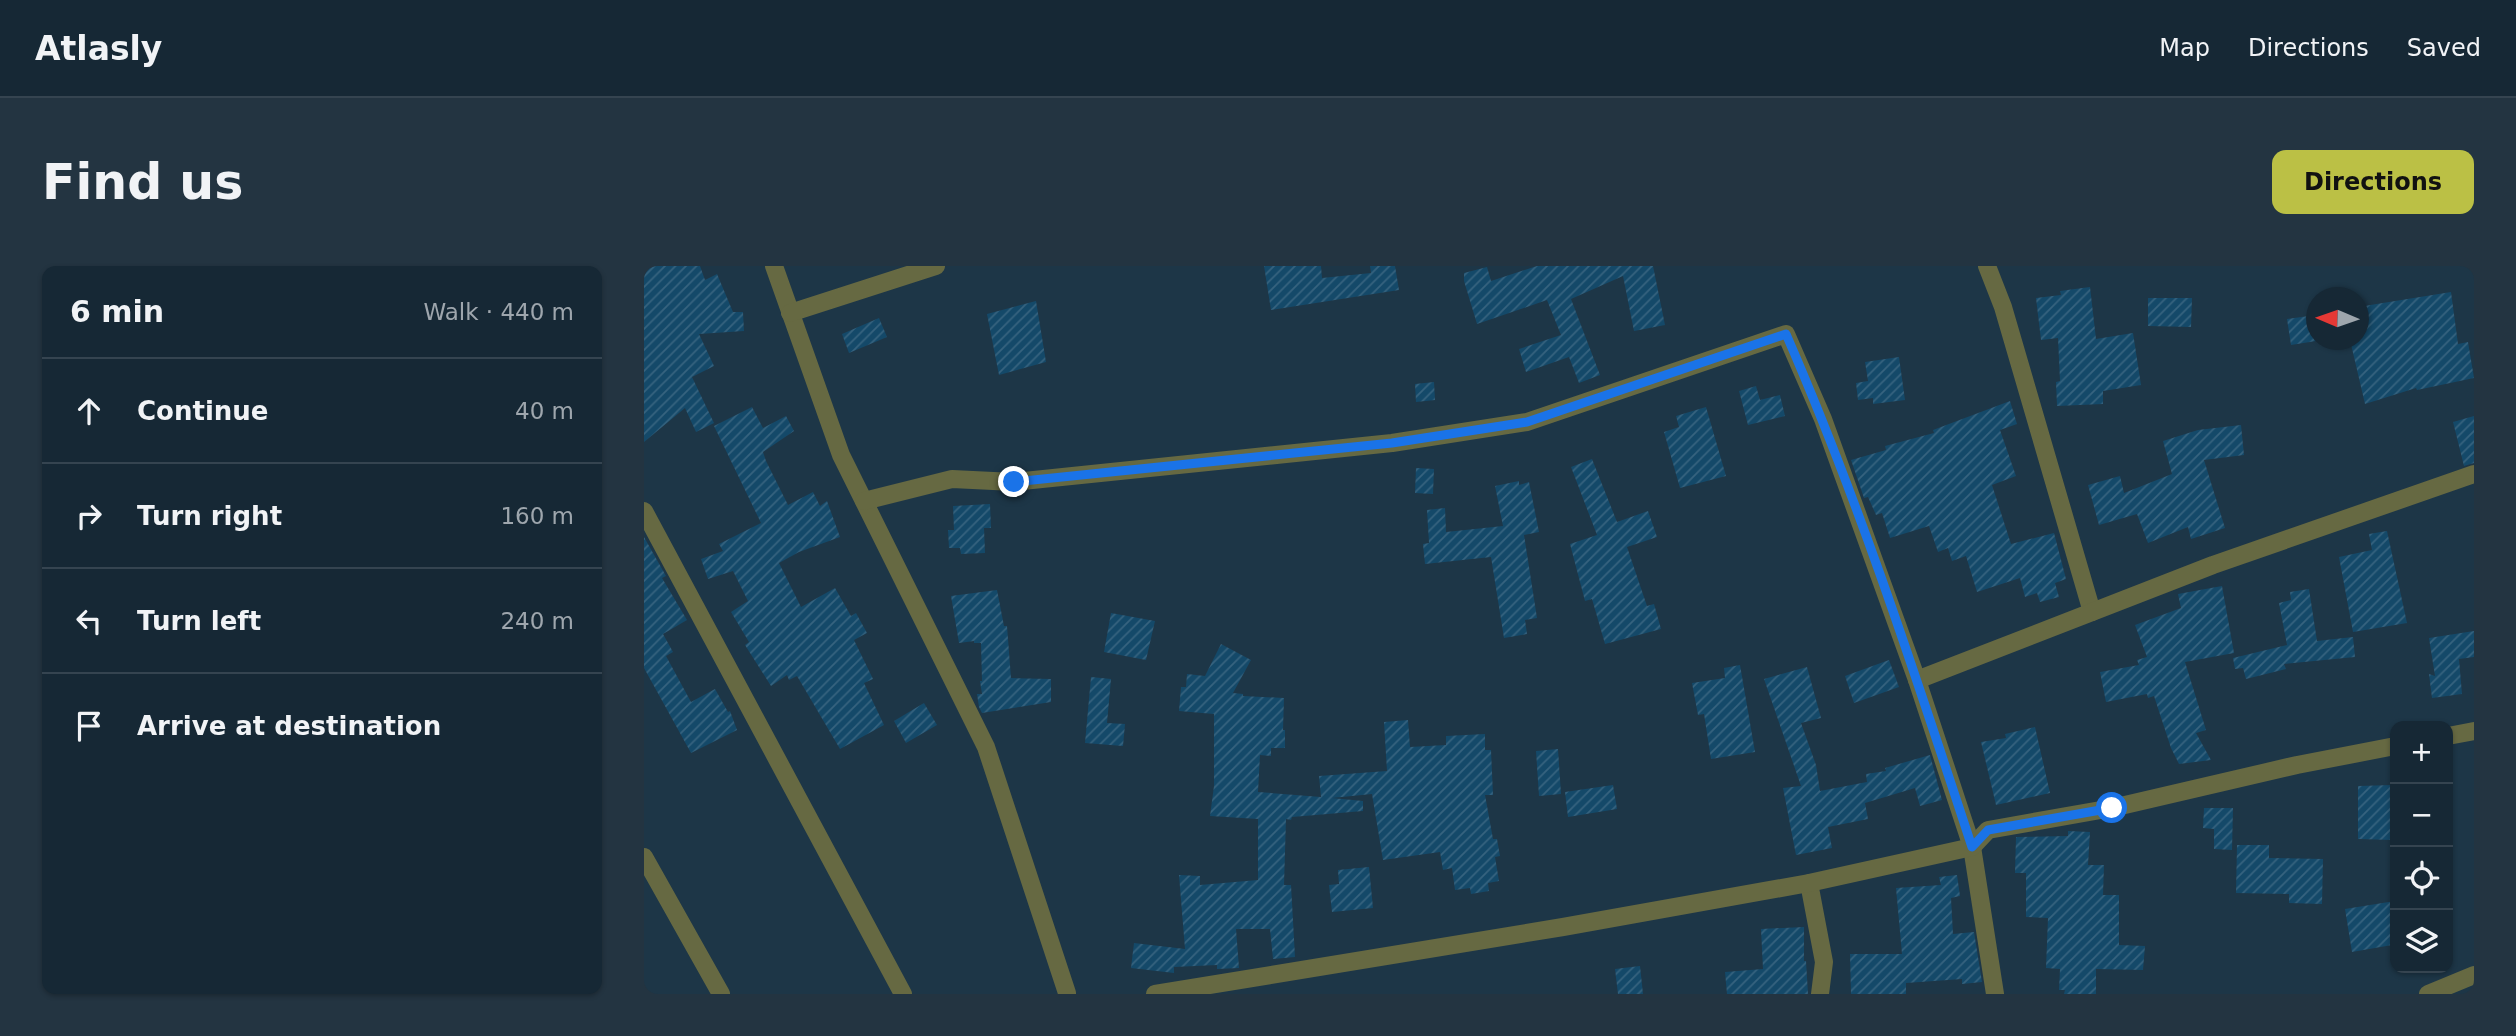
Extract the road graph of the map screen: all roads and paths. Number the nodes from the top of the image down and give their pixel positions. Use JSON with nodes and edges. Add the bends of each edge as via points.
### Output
{"nodes":[{"id":1,"x":774,"y":266,"type":"edge"},
{"id":2,"x":936,"y":266,"type":"edge"},
{"id":3,"x":1987,"y":266,"type":"edge"},
{"id":4,"x":790,"y":313,"type":"junction"},
{"id":5,"x":2474,"y":474,"type":"edge"},
{"id":6,"x":864,"y":501,"type":"junction"},
{"id":7,"x":644,"y":511,"type":"edge"},
{"id":8,"x":2092,"y":612,"type":"junction"},
{"id":9,"x":1917,"y":680,"type":"junction"},
{"id":10,"x":2474,"y":731,"type":"edge"},
{"id":11,"x":2453,"y":735,"type":"edge"},
{"id":12,"x":2390,"y":747,"type":"edge"},
{"id":13,"x":1972,"y":847,"type":"junction"},
{"id":14,"x":644,"y":858,"type":"edge"},
{"id":15,"x":1809,"y":883,"type":"junction"},
{"id":16,"x":2474,"y":975,"type":"edge"},
{"id":17,"x":721,"y":994,"type":"edge"},
{"id":18,"x":903,"y":994,"type":"edge"},
{"id":19,"x":1068,"y":994,"type":"edge"},
{"id":20,"x":1155,"y":994,"type":"edge"},
{"id":21,"x":1820,"y":994,"type":"edge"},
{"id":22,"x":1996,"y":994,"type":"edge"},
{"id":23,"x":2428,"y":994,"type":"edge"}],
"edges":[{"from":1,"to":4,"type":"street"},
{"from":2,"to":4,"type":"street"},
{"from":3,"to":8,"type":"street"},
{"from":4,"to":6,"type":"street","via":[[841,455]]},
{"from":5,"to":8,"type":"street"},
{"from":6,"to":9,"type":"street","via":[[953,480],[1014,482],[1392,443],[1527,422],[1786,334],[1823,419]]},
{"from":6,"to":19,"type":"street","via":[[986,747]]},
{"from":7,"to":18,"type":"street"},
{"from":8,"to":9,"type":"street"},
{"from":9,"to":13,"type":"street"},
{"from":10,"to":11,"type":"street"},
{"from":12,"to":13,"type":"street","via":[[2112,808],[1988,830]]},
{"from":13,"to":15,"type":"street"},
{"from":13,"to":22,"type":"street"},
{"from":14,"to":17,"type":"street"},
{"from":15,"to":20,"type":"street"},
{"from":15,"to":21,"type":"street","via":[[1824,962]]},
{"from":16,"to":23,"type":"street"}]}
